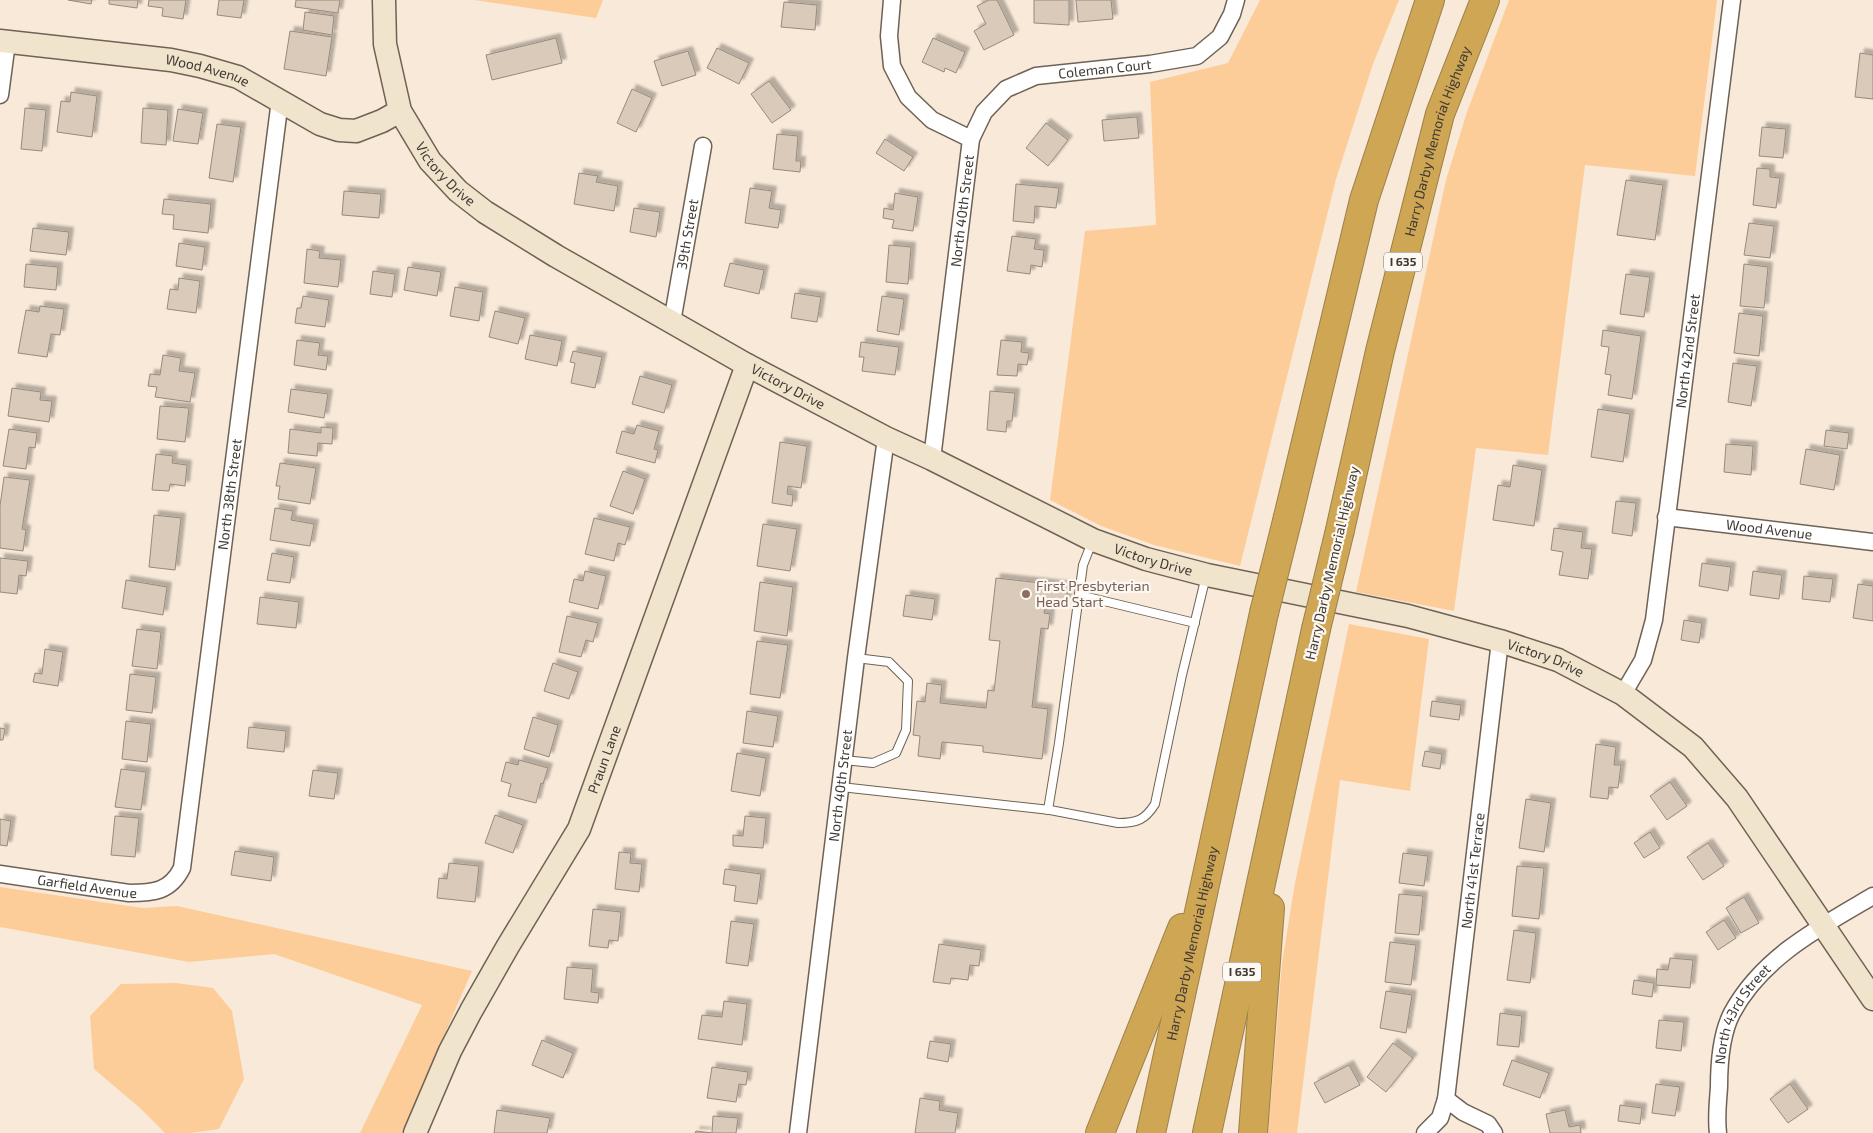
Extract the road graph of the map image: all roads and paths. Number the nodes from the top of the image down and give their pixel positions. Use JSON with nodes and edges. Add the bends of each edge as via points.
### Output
{"nodes":[{"id":1,"x":384,"y":0,"type":"edge"},
{"id":2,"x":892,"y":0,"type":"edge"},
{"id":3,"x":1236,"y":0,"type":"edge"},
{"id":4,"x":1430,"y":0,"type":"edge"},
{"id":5,"x":1485,"y":0,"type":"edge"},
{"id":6,"x":1732,"y":0,"type":"edge"},
{"id":7,"x":3,"y":42,"type":"edge"},
{"id":8,"x":0,"y":95,"type":"edge"},
{"id":9,"x":280,"y":100,"type":"junction"},
{"id":10,"x":400,"y":111,"type":"junction"},
{"id":11,"x":971,"y":139,"type":"junction"},
{"id":12,"x":703,"y":146,"type":"dead end"},
{"id":13,"x":672,"y":322,"type":"junction"},
{"id":14,"x":747,"y":365,"type":"junction"},
{"id":15,"x":886,"y":438,"type":"junction"},
{"id":16,"x":932,"y":459,"type":"junction"},
{"id":17,"x":1666,"y":517,"type":"junction"},
{"id":18,"x":1093,"y":540,"type":"junction"},
{"id":19,"x":1873,"y":542,"type":"edge"},
{"id":20,"x":1207,"y":576,"type":"junction"},
{"id":21,"x":1079,"y":595,"type":"junction"},
{"id":22,"x":1195,"y":623,"type":"junction"},
{"id":23,"x":1500,"y":641,"type":"junction"},
{"id":24,"x":856,"y":658,"type":"junction"},
{"id":25,"x":1623,"y":694,"type":"junction"},
{"id":26,"x":844,"y":760,"type":"junction"},
{"id":27,"x":841,"y":787,"type":"junction"},
{"id":28,"x":1048,"y":810,"type":"junction"},
{"id":29,"x":1277,"y":810,"type":"junction"},
{"id":30,"x":1211,"y":857,"type":"junction"},
{"id":31,"x":0,"y":874,"type":"edge"},
{"id":32,"x":170,"y":884,"type":"joint"},
{"id":33,"x":1873,"y":896,"type":"edge"},
{"id":34,"x":1822,"y":925,"type":"junction"},
{"id":35,"x":1873,"y":999,"type":"edge"},
{"id":36,"x":1446,"y":1099,"type":"junction"},
{"id":37,"x":416,"y":1133,"type":"edge"},
{"id":38,"x":798,"y":1133,"type":"edge"},
{"id":39,"x":1100,"y":1133,"type":"edge"},
{"id":40,"x":1152,"y":1133,"type":"edge"},
{"id":41,"x":1207,"y":1133,"type":"edge"},
{"id":42,"x":1253,"y":1133,"type":"edge"},
{"id":43,"x":1425,"y":1133,"type":"edge"},
{"id":44,"x":1494,"y":1133,"type":"edge"},
{"id":45,"x":1718,"y":1133,"type":"edge"}],
"edges":[{"from":1,"to":10,"type":"main road","via":[[385,44]]},
{"from":2,"to":11,"type":"street","name":"North 40th Street","via":[[888,36],[892,66],[908,97],[932,120]]},
{"from":3,"to":11,"type":"street","name":"Coleman Court","via":[[1220,37],[1197,56],[1036,76],[1006,89],[984,112]]},
{"from":4,"to":30,"type":"highway","name":"Harry Darby Memorial Highway","bridge":true,"via":[[1364,200],[1264,613]]},
{"from":5,"to":29,"type":"highway","name":"Harry Darby Memorial Highway","number":"I 635","bridge":true,"via":[[1440,114],[1380,350]]},
{"from":6,"to":17,"type":"street","name":"North 42nd Street"},
{"from":7,"to":8,"type":"street"},
{"from":7,"to":9,"type":"main road","name":"Wood Avenue","via":[[200,66],[238,77]]},
{"from":9,"to":10,"type":"main road","name":"Wood Avenue","via":[[320,124],[339,130],[356,131]]},
{"from":9,"to":32,"type":"street","name":"North 38th Street","via":[[182,868]]},
{"from":10,"to":13,"type":"main road","name":"Victory Drive","via":[[430,161],[458,191],[485,212]]},
{"from":11,"to":16,"type":"street","name":"North 40th Street"},
{"from":12,"to":13,"type":"street","name":"39th Street"},
{"from":13,"to":14,"type":"main road","name":"Victory Drive"},
{"from":14,"to":15,"type":"main road","name":"Victory Drive"},
{"from":14,"to":37,"type":"main road","name":"Praun Lane","via":[[579,829],[471,1011],[450,1051]]},
{"from":15,"to":16,"type":"main road","name":"Victory Drive"},
{"from":15,"to":24,"type":"street","name":"North 40th Street"},
{"from":16,"to":18,"type":"main road","name":"Victory Drive"},
{"from":17,"to":19,"type":"street","name":"Wood Avenue"},
{"from":17,"to":25,"type":"street","name":"North 42nd Street","via":[[1654,620],[1643,660]]},
{"from":18,"to":20,"type":"main road","name":"Victory Drive"},
{"from":18,"to":21,"type":"lane","via":[[1083,565]]},
{"from":20,"to":22,"type":"lane"},
{"from":20,"to":23,"type":"main road","name":"Victory Drive","via":[[1408,616]]},
{"from":21,"to":22,"type":"lane"},
{"from":21,"to":28,"type":"lane"},
{"from":22,"to":28,"type":"lane","via":[[1155,804],[1147,816],[1129,823],[1118,823]]},
{"from":23,"to":25,"type":"main road","name":"Victory Drive","via":[[1558,660]]},
{"from":23,"to":36,"type":"street","name":"North 41st Terrace"},
{"from":24,"to":26,"type":"street","name":"North 40th Street"},
{"from":24,"to":26,"type":"lane","via":[[889,662],[908,681],[906,730],[896,753],[874,763]]},
{"from":25,"to":34,"type":"main road","name":"Victory Drive","via":[[1693,747],[1737,798]]},
{"from":26,"to":27,"type":"street","name":"North 40th Street"},
{"from":27,"to":28,"type":"lane"},
{"from":27,"to":38,"type":"street","name":"North 40th Street"},
{"from":29,"to":41,"type":"highway","name":"Harry Darby Memorial Highway","number":"I 635"},
{"from":29,"to":42,"type":"highway"},
{"from":30,"to":39,"type":"highway"},
{"from":30,"to":40,"type":"highway","name":"Harry Darby Memorial Highway"},
{"from":31,"to":32,"type":"street","name":"Garfield Avenue","via":[[129,893],[151,893]]},
{"from":33,"to":34,"type":"street"},
{"from":34,"to":35,"type":"main road","name":"Victory Drive"},
{"from":34,"to":45,"type":"street","name":"North 43rd Street","via":[[1760,973],[1732,1014],[1722,1046],[1719,1070]]},
{"from":36,"to":43,"type":"street","name":"North 41st Terrace","via":[[1440,1118]]},
{"from":36,"to":44,"type":"street","via":[[1488,1124]]}]}
